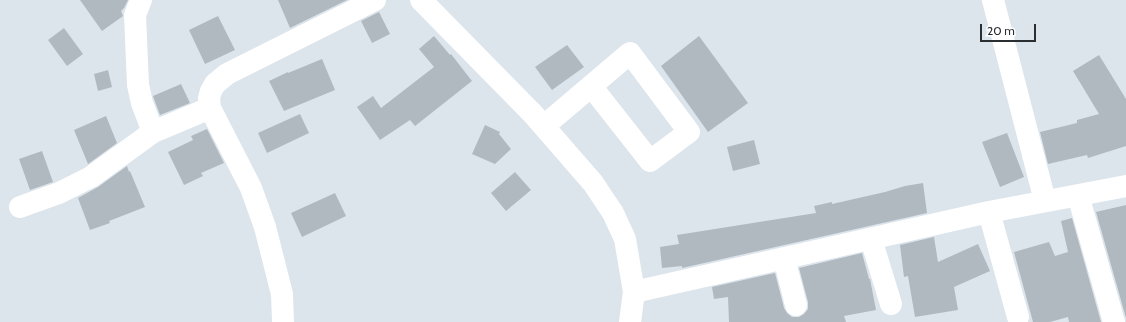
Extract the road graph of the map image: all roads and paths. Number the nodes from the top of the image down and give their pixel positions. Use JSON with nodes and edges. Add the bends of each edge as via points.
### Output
{"nodes":[{"id":1,"x":141,"y":0,"type":"edge"},
{"id":2,"x":375,"y":0,"type":"edge"},
{"id":3,"x":421,"y":0,"type":"edge"},
{"id":4,"x":993,"y":0,"type":"edge"},
{"id":5,"x":591,"y":86,"type":"junction"},
{"id":6,"x":210,"y":108,"type":"junction"},
{"id":7,"x":544,"y":126,"type":"junction"},
{"id":8,"x":153,"y":132,"type":"junction"},
{"id":9,"x":1126,"y":186,"type":"edge"},
{"id":10,"x":1078,"y":195,"type":"junction"},
{"id":11,"x":1045,"y":201,"type":"junction"},
{"id":12,"x":20,"y":207,"type":"dead end"},
{"id":13,"x":989,"y":212,"type":"junction"},
{"id":14,"x":871,"y":239,"type":"junction"},
{"id":15,"x":784,"y":258,"type":"junction"},
{"id":16,"x":634,"y":292,"type":"junction"},
{"id":17,"x":891,"y":304,"type":"dead end"},
{"id":18,"x":796,"y":305,"type":"dead end"},
{"id":19,"x":1018,"y":317,"type":"dead end"},
{"id":20,"x":283,"y":322,"type":"edge"},
{"id":21,"x":630,"y":322,"type":"edge"},
{"id":22,"x":1114,"y":322,"type":"edge"}],
"edges":[{"from":1,"to":8,"type":"street","via":[[135,15],[138,85]]},
{"from":2,"to":6,"type":"street","via":[[227,74],[211,91]]},
{"from":3,"to":7,"type":"street"},
{"from":4,"to":11,"type":"street"},
{"from":5,"to":5,"type":"street","via":[[630,53],[689,132],[650,161]]},
{"from":5,"to":7,"type":"street"},
{"from":6,"to":8,"type":"street"},
{"from":6,"to":20,"type":"street","via":[[251,188],[266,227],[282,294]]},
{"from":7,"to":16,"type":"street","via":[[593,183],[613,213],[625,238]]},
{"from":8,"to":12,"type":"street","via":[[90,177],[59,193]]},
{"from":9,"to":10,"type":"street"},
{"from":10,"to":11,"type":"street"},
{"from":10,"to":22,"type":"street"},
{"from":11,"to":13,"type":"street"},
{"from":13,"to":14,"type":"street"},
{"from":13,"to":19,"type":"street"},
{"from":14,"to":15,"type":"street"},
{"from":14,"to":17,"type":"street"},
{"from":15,"to":16,"type":"street"},
{"from":15,"to":18,"type":"street"},
{"from":16,"to":21,"type":"street"}]}
